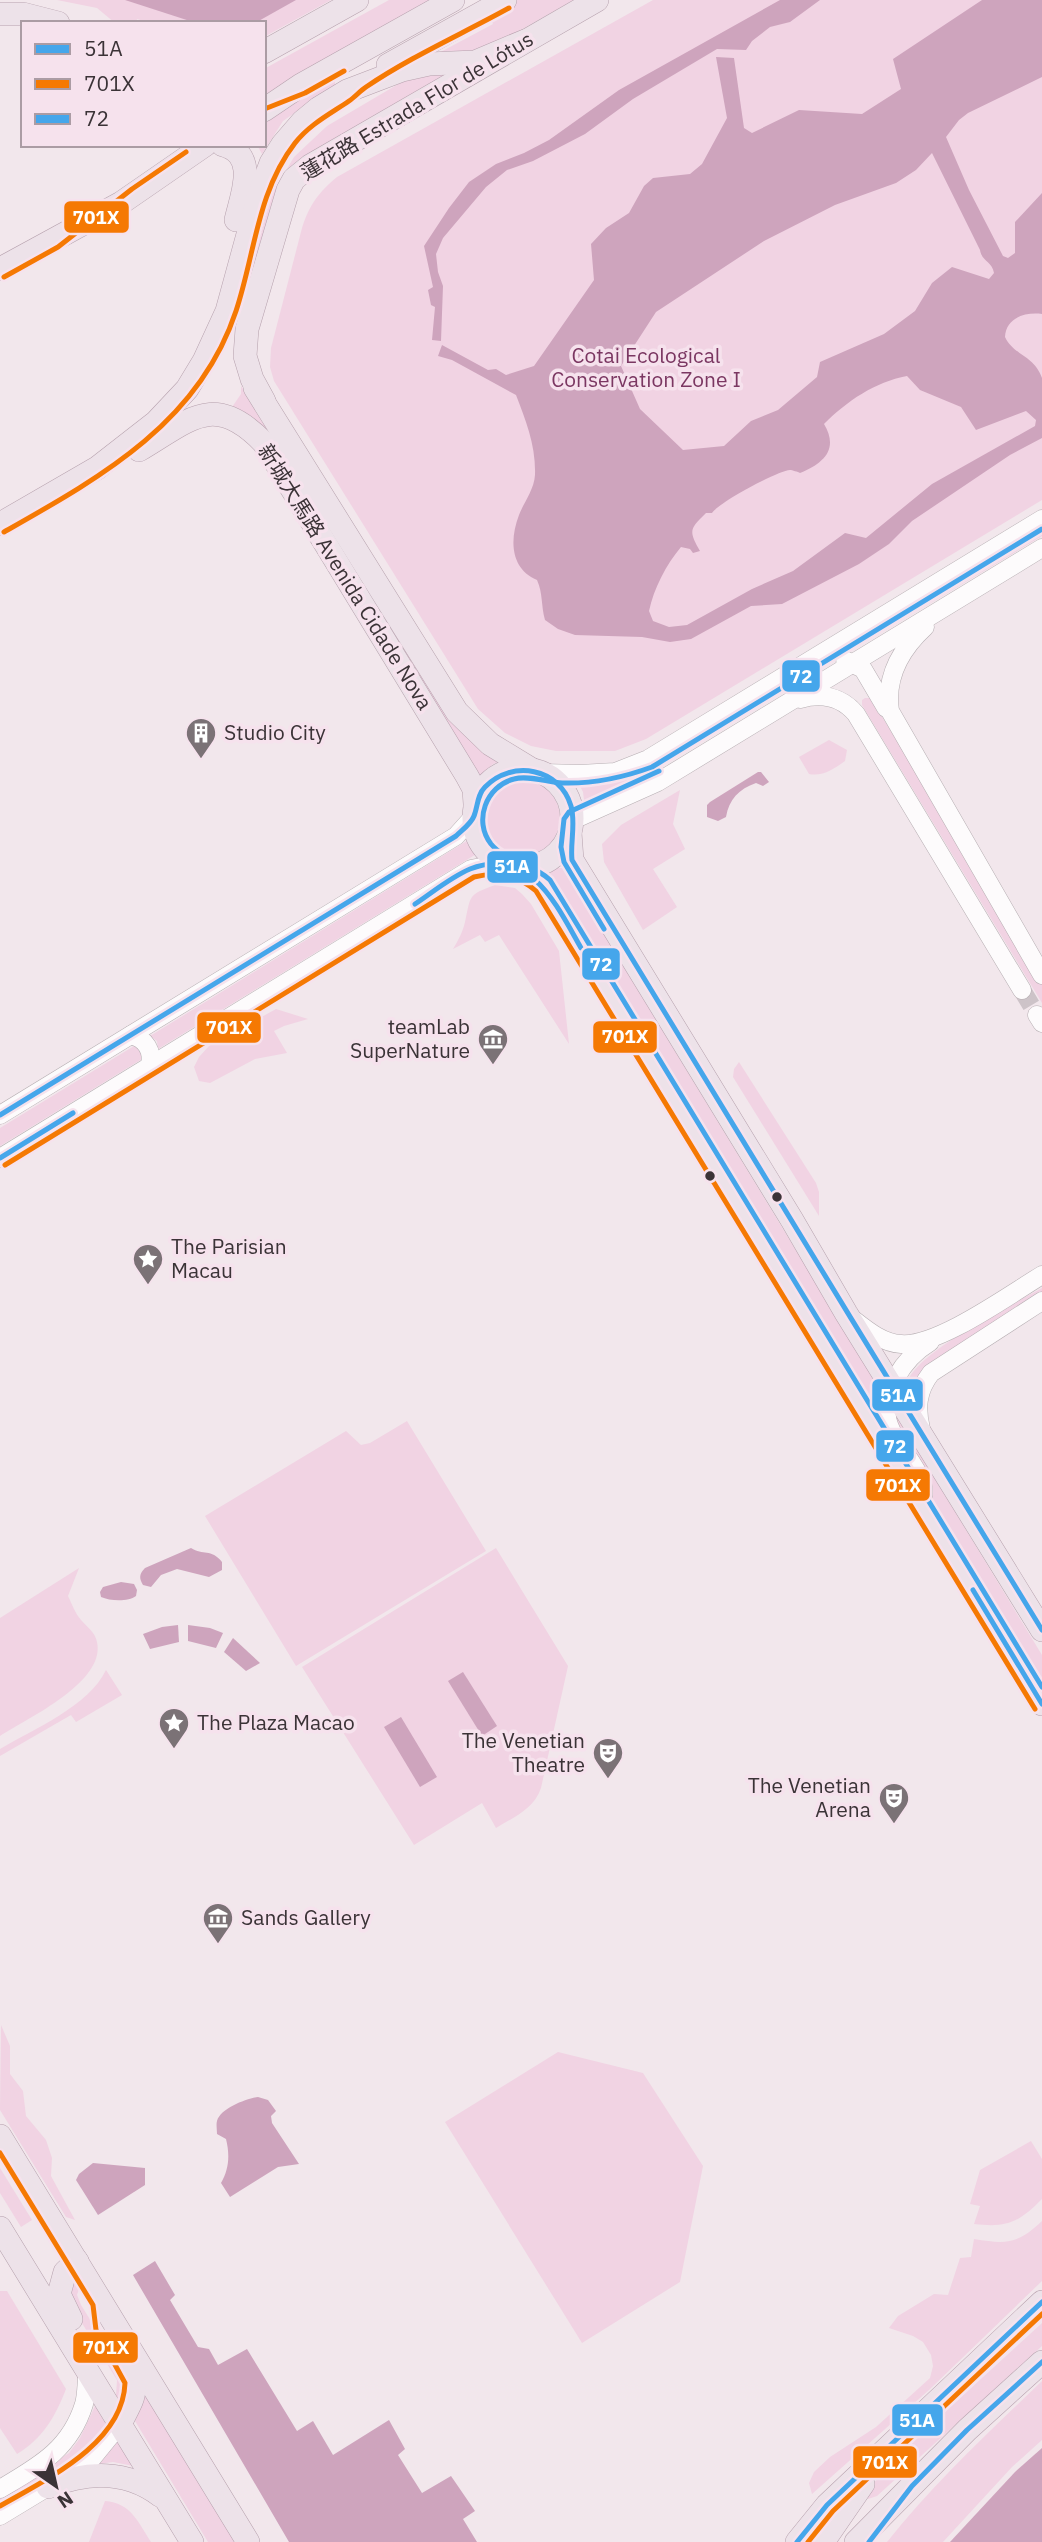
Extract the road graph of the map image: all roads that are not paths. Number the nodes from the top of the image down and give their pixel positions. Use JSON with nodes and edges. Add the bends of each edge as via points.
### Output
{"nodes":[{"id":1,"x":357,"y":0,"type":"edge"},
{"id":2,"x":453,"y":0,"type":"edge"},
{"id":3,"x":597,"y":0,"type":"edge"},
{"id":4,"x":503,"y":1,"type":"edge"},
{"id":5,"x":0,"y":14,"type":"edge"},
{"id":6,"x":51,"y":21,"type":"edge"},
{"id":7,"x":525,"y":41,"type":"junction"},
{"id":8,"x":266,"y":51,"type":"edge"},
{"id":9,"x":301,"y":85,"type":"junction"},
{"id":10,"x":347,"y":91,"type":"junction"},
{"id":11,"x":266,"y":99,"type":"edge"},
{"id":12,"x":266,"y":109,"type":"edge"},
{"id":13,"x":178,"y":147,"type":"edge"},
{"id":14,"x":202,"y":147,"type":"edge"},
{"id":15,"x":229,"y":147,"type":"edge"},
{"id":16,"x":249,"y":147,"type":"edge"},
{"id":17,"x":264,"y":180,"type":"junction"},
{"id":18,"x":53,"y":240,"type":"junction"},
{"id":19,"x":0,"y":269,"type":"edge"},
{"id":20,"x":224,"y":318,"type":"junction"},
{"id":21,"x":264,"y":401,"type":"junction"},
{"id":22,"x":136,"y":439,"type":"junction"},
{"id":23,"x":97,"y":468,"type":"junction"},
{"id":24,"x":0,"y":507,"type":"edge"},
{"id":25,"x":1042,"y":519,"type":"edge"},
{"id":26,"x":0,"y":524,"type":"edge"},
{"id":27,"x":1042,"y":548,"type":"edge"},
{"id":28,"x":947,"y":606,"type":"junction"},
{"id":29,"x":853,"y":663,"type":"junction"},
{"id":30,"x":785,"y":705,"type":"junction"},
{"id":31,"x":722,"y":715,"type":"junction"},
{"id":32,"x":893,"y":719,"type":"junction"},
{"id":33,"x":537,"y":771,"type":"junction"},
{"id":34,"x":474,"y":811,"type":"junction"},
{"id":35,"x":571,"y":827,"type":"junction"},
{"id":36,"x":511,"y":866,"type":"junction"},
{"id":37,"x":1042,"y":975,"type":"edge"},
{"id":38,"x":1022,"y":990,"type":"tunnel mouth"},
{"id":39,"x":131,"y":1035,"type":"junction"},
{"id":40,"x":150,"y":1066,"type":"junction"},
{"id":41,"x":0,"y":1115,"type":"edge"},
{"id":42,"x":0,"y":1158,"type":"edge"},
{"id":43,"x":1042,"y":1275,"type":"edge"},
{"id":44,"x":1003,"y":1298,"type":"junction"},
{"id":45,"x":1042,"y":1301,"type":"edge"},
{"id":46,"x":846,"y":1313,"type":"junction"},
{"id":47,"x":944,"y":1334,"type":"junction"},
{"id":48,"x":892,"y":1387,"type":"junction"},
{"id":49,"x":923,"y":1437,"type":"junction"},
{"id":50,"x":923,"y":1509,"type":"junction"},
{"id":51,"x":1042,"y":1630,"type":"edge"},
{"id":52,"x":1042,"y":1704,"type":"edge"},
{"id":53,"x":0,"y":2136,"type":"edge"},
{"id":54,"x":0,"y":2228,"type":"edge"},
{"id":55,"x":77,"y":2261,"type":"junction"},
{"id":56,"x":101,"y":2302,"type":"junction"},
{"id":57,"x":1042,"y":2302,"type":"edge"},
{"id":58,"x":1042,"y":2362,"type":"edge"},
{"id":59,"x":88,"y":2371,"type":"junction"},
{"id":60,"x":120,"y":2424,"type":"junction"},
{"id":61,"x":895,"y":2439,"type":"junction"},
{"id":62,"x":912,"y":2486,"type":"junction"},
{"id":63,"x":48,"y":2487,"type":"junction"},
{"id":64,"x":0,"y":2489,"type":"edge"},
{"id":65,"x":167,"y":2500,"type":"junction"},
{"id":66,"x":0,"y":2516,"type":"edge"},
{"id":67,"x":192,"y":2542,"type":"edge"},
{"id":68,"x":248,"y":2542,"type":"edge"},
{"id":69,"x":797,"y":2542,"type":"edge"},
{"id":70,"x":823,"y":2542,"type":"edge"},
{"id":71,"x":856,"y":2542,"type":"edge"},
{"id":72,"x":869,"y":2542,"type":"edge"}],
"edges":[{"from":1,"to":8,"type":"main road"},
{"from":2,"to":9,"type":"main road"},
{"from":3,"to":7,"type":"main road","name":"蓮花路 Estrada Flor de Lótus"},
{"from":4,"to":10,"type":"main road"},
{"from":5,"to":6,"type":"main road","via":[[23,13]]},
{"from":7,"to":10,"type":"main road","via":[[475,62],[408,68]]},
{"from":7,"to":21,"type":"main road","name":"蓮花路 Estrada Flor de Lótus","via":[[294,179],[247,329],[245,356]]},
{"from":9,"to":11,"type":"main road"},
{"from":9,"to":12,"type":"main road"},
{"from":10,"to":17,"type":"main road","via":[[302,122],[278,151]]},
{"from":13,"to":18,"type":"main road"},
{"from":14,"to":18,"type":"main road","via":[[121,203]]},
{"from":15,"to":20,"type":"main road","via":[[240,155],[247,176],[222,270]]},
{"from":16,"to":17,"type":"main road"},
{"from":17,"to":20,"type":"main road"},
{"from":18,"to":19,"type":"main road"},
{"from":20,"to":21,"type":"main road","name":"新城大馬路 Avenida Cidade Nova","via":[[232,349]]},
{"from":20,"to":22,"type":"main road","via":[[187,389]]},
{"from":21,"to":33,"type":"main road","name":"新城大馬路 Avenida Cidade Nova","via":[[457,712],[490,744]]},
{"from":22,"to":23,"type":"main road"},
{"from":22,"to":24,"type":"main road","via":[[124,439]]},
{"from":23,"to":26,"type":"main road"},
{"from":23,"to":34,"type":"main road","name":"新城大馬路 Avenida Cidade Nova","via":[[121,461],[205,414],[233,418],[254,432],[467,776],[474,789]]},
{"from":25,"to":31,"type":"street"},
{"from":27,"to":28,"type":"street"},
{"from":28,"to":29,"type":"street"},
{"from":28,"to":32,"type":"street","via":[[897,662],[888,690]]},
{"from":29,"to":30,"type":"street"},
{"from":29,"to":31,"type":"street","via":[[843,659],[826,663],[771,696]]},
{"from":29,"to":32,"type":"street","via":[[863,670]]},
{"from":30,"to":35,"type":"street","via":[[658,782]]},
{"from":30,"to":38,"type":"street","via":[[825,696],[845,703],[856,714]]},
{"from":31,"to":33,"type":"street","via":[[648,759],[615,772]]},
{"from":32,"to":37,"type":"street"},
{"from":33,"to":34,"type":"main road","via":[[517,769],[491,780]]},
{"from":33,"to":35,"type":"main road","via":[[565,792],[571,806]]},
{"from":34,"to":36,"type":"main road","via":[[475,833],[483,847],[494,859]]},
{"from":34,"to":39,"type":"street","via":[[456,836]]},
{"from":35,"to":36,"type":"main road","via":[[564,846],[542,864]]},
{"from":35,"to":46,"type":"main road","via":[[572,860]]},
{"from":36,"to":40,"type":"street","via":[[471,869]]},
{"from":36,"to":50,"type":"main road","via":[[543,885]]},
{"from":39,"to":40,"type":"street","via":[[149,1048]]},
{"from":39,"to":41,"type":"street"},
{"from":40,"to":42,"type":"street"},
{"from":43,"to":44,"type":"street"},
{"from":44,"to":45,"type":"street","via":[[1018,1307]]},
{"from":44,"to":47,"type":"street"},
{"from":45,"to":49,"type":"street","via":[[931,1373],[918,1400]]},
{"from":46,"to":47,"type":"street","via":[[886,1342],[914,1344]]},
{"from":46,"to":48,"type":"main road"},
{"from":47,"to":48,"type":"street","via":[[911,1356]]},
{"from":48,"to":49,"type":"main road"},
{"from":48,"to":50,"type":"street","via":[[889,1426],[921,1480]]},
{"from":49,"to":51,"type":"main road"},
{"from":50,"to":52,"type":"main road"},
{"from":53,"to":55,"type":"main road"},
{"from":54,"to":59,"type":"main road"},
{"from":55,"to":56,"type":"main road"},
{"from":55,"to":59,"type":"main road","via":[[65,2272],[59,2294],[82,2339]]},
{"from":56,"to":60,"type":"main road","via":[[104,2327],[134,2381],[135,2391]]},
{"from":56,"to":68,"type":"main road"},
{"from":57,"to":61,"type":"main road"},
{"from":58,"to":62,"type":"main road"},
{"from":59,"to":60,"type":"main road"},
{"from":59,"to":64,"type":"street","via":[[84,2404],[71,2434],[50,2459]]},
{"from":60,"to":63,"type":"street","via":[[89,2462]]},
{"from":60,"to":65,"type":"main road"},
{"from":61,"to":69,"type":"main road","via":[[827,2505]]},
{"from":61,"to":70,"type":"main road"},
{"from":62,"to":71,"type":"main road"},
{"from":62,"to":72,"type":"main road"},
{"from":63,"to":65,"type":"main road","via":[[82,2476],[116,2476],[149,2487]]},
{"from":63,"to":66,"type":"street"},
{"from":65,"to":67,"type":"main road"}]}
